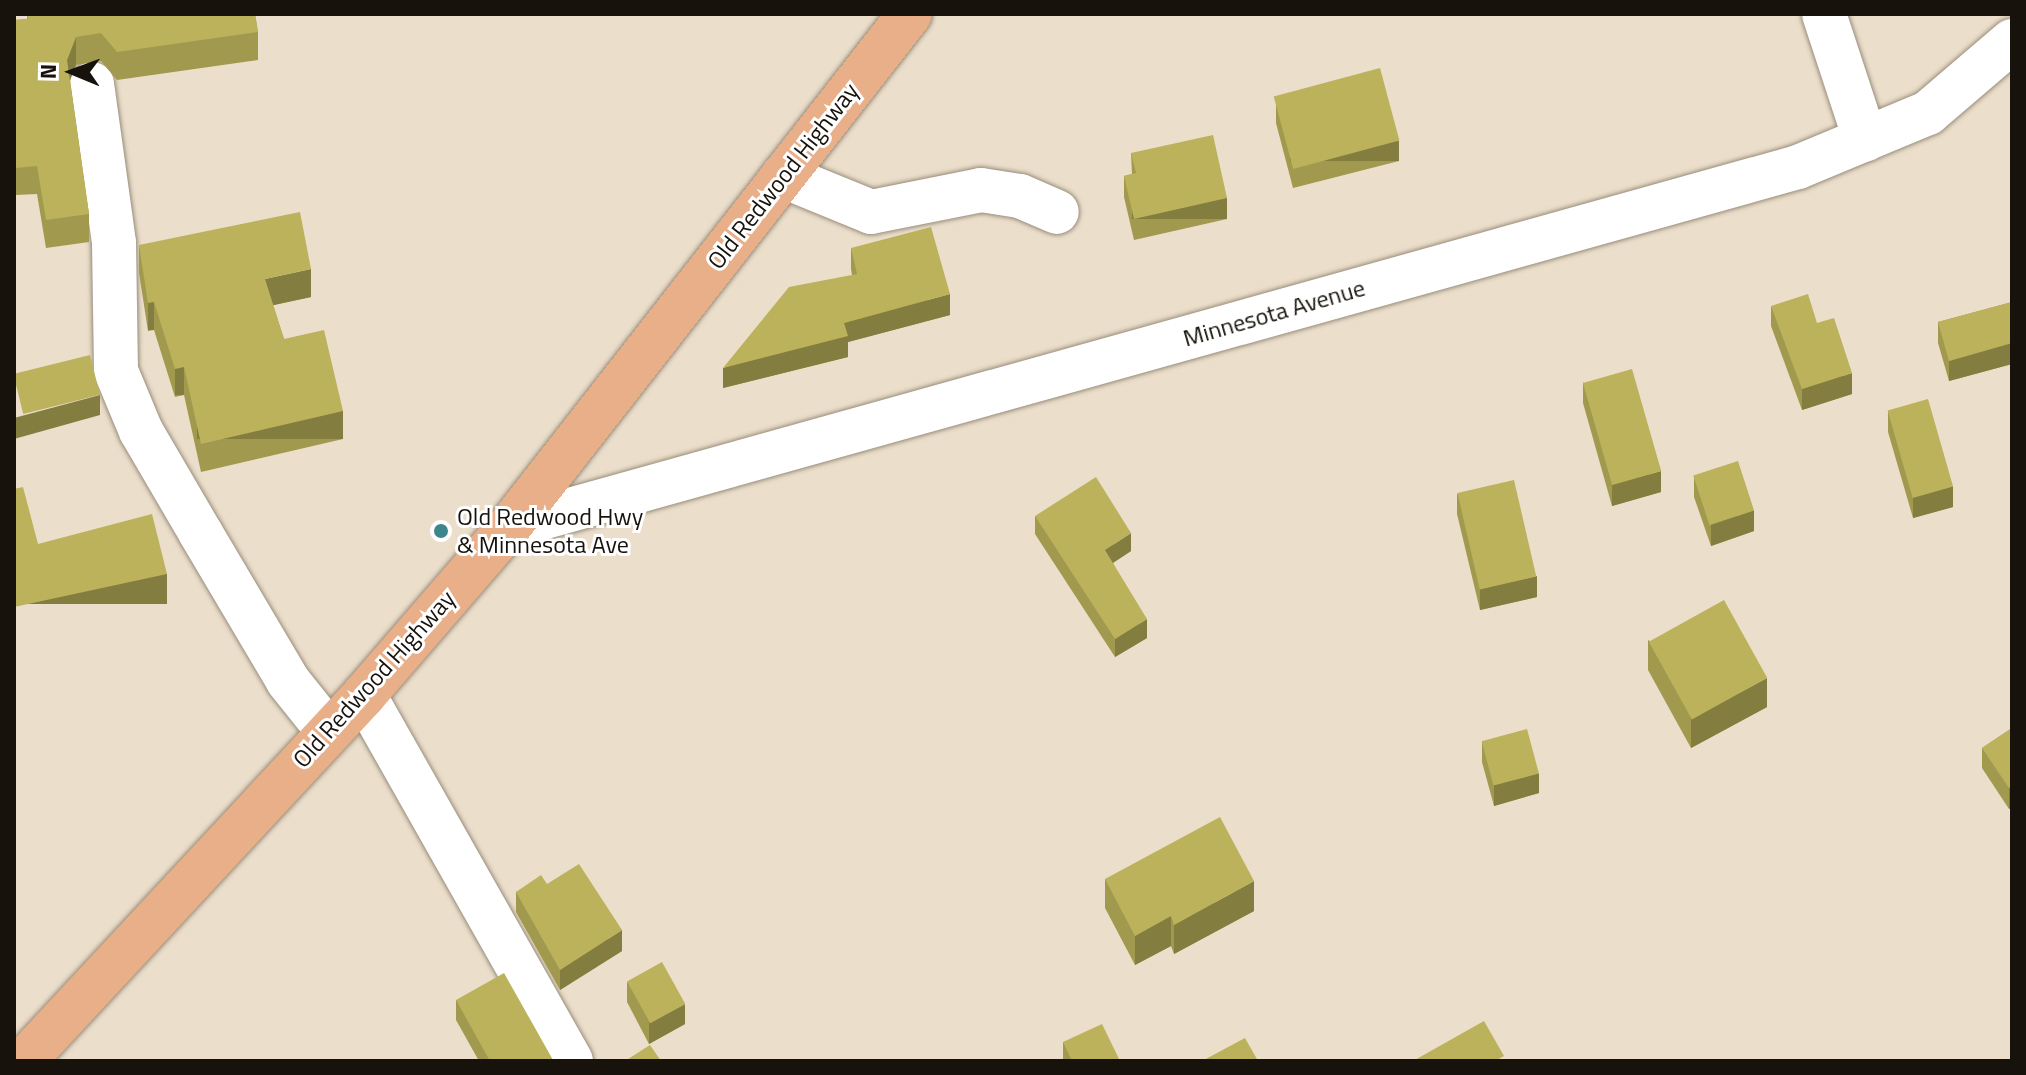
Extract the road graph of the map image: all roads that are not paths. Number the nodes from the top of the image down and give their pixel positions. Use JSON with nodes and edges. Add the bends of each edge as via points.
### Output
{"nodes":[{"id":1,"x":910,"y":14,"type":"edge"},
{"id":2,"x":1824,"y":14,"type":"edge"},
{"id":3,"x":2012,"y":41,"type":"edge"},
{"id":4,"x":92,"y":84,"type":"dead end"},
{"id":5,"x":1865,"y":139,"type":"junction"},
{"id":6,"x":783,"y":176,"type":"junction"},
{"id":7,"x":1057,"y":212,"type":"dead end"},
{"id":8,"x":509,"y":527,"type":"junction"},
{"id":9,"x":364,"y":695,"type":"junction"},
{"id":10,"x":328,"y":731,"type":"junction"},
{"id":11,"x":24,"y":1061,"type":"edge"},
{"id":12,"x":571,"y":1061,"type":"edge"}],
"edges":[{"from":1,"to":6,"type":"main road","name":"Old Redwood Highway"},
{"from":2,"to":5,"type":"street"},
{"from":3,"to":5,"type":"street","name":"Minnesota Avenue","via":[[1928,113]]},
{"from":4,"to":10,"type":"street","via":[[114,243],[116,371],[141,431],[288,681]]},
{"from":5,"to":8,"type":"street","name":"Minnesota Avenue","via":[[1798,167]]},
{"from":6,"to":7,"type":"street","via":[[871,212],[981,190],[1020,196]]},
{"from":6,"to":8,"type":"main road","name":"Old Redwood Highway"},
{"from":8,"to":9,"type":"main road","name":"Old Redwood Highway"},
{"from":9,"to":10,"type":"main road","name":"Old Redwood Highway"},
{"from":9,"to":12,"type":"street"},
{"from":10,"to":11,"type":"main road","name":"Old Redwood Highway"}]}
